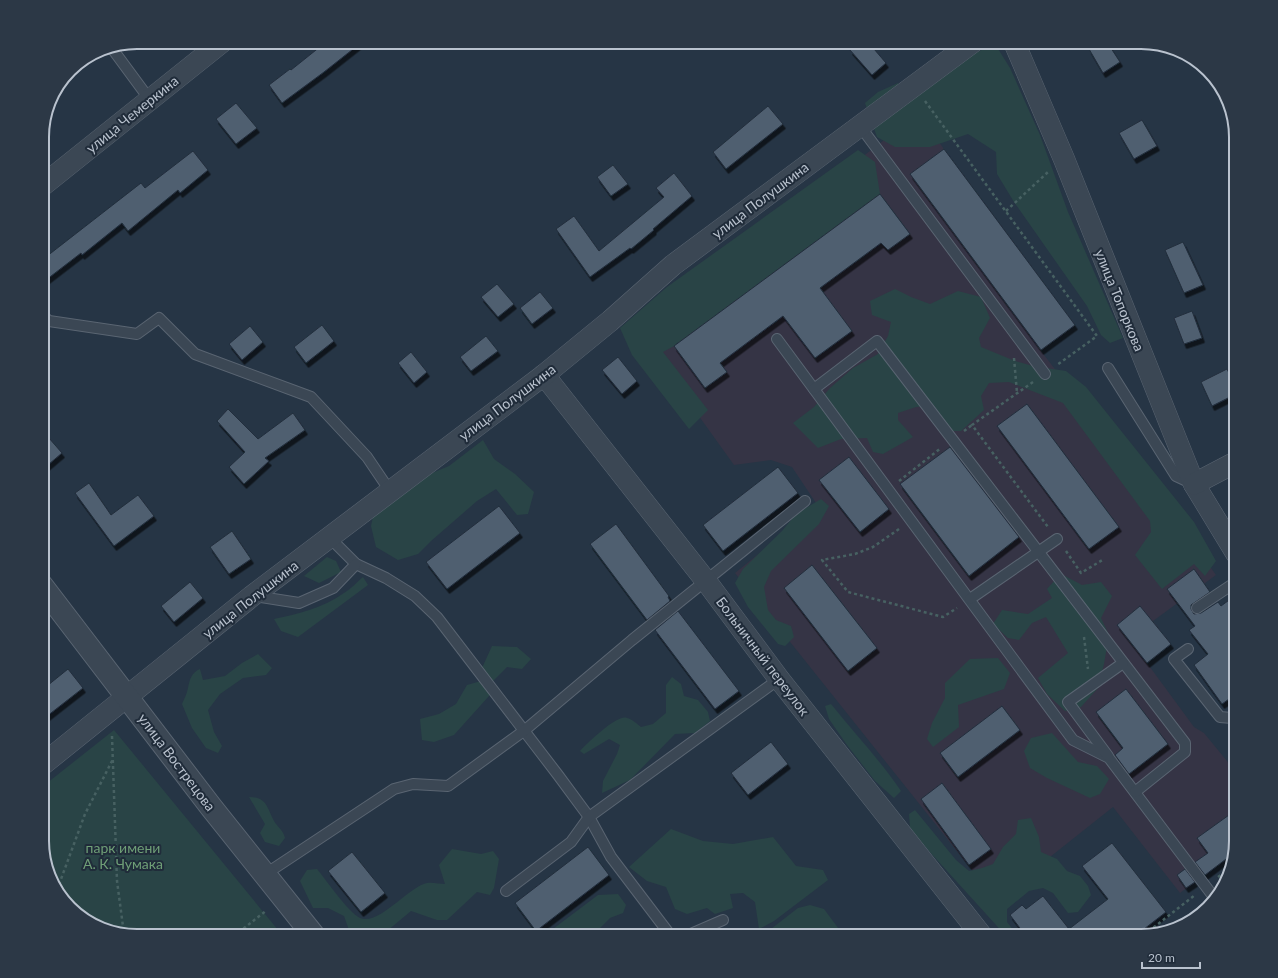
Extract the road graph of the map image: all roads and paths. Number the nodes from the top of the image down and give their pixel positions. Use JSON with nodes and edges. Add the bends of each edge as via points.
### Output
{"nodes":[{"id":1,"x":213,"y":49,"type":"edge"},
{"id":2,"x":964,"y":49,"type":"edge"},
{"id":3,"x":1017,"y":49,"type":"edge"},
{"id":4,"x":115,"y":52,"type":"edge"},
{"id":5,"x":914,"y":86,"type":"junction"},
{"id":6,"x":150,"y":100,"type":"junction"},
{"id":7,"x":860,"y":126,"type":"junction"},
{"id":8,"x":1064,"y":159,"type":"junction"},
{"id":9,"x":49,"y":180,"type":"edge"},
{"id":10,"x":1006,"y":211,"type":"junction"},
{"id":11,"x":49,"y":321,"type":"edge"},
{"id":12,"x":1012,"y":329,"type":"junction"},
{"id":13,"x":777,"y":339,"type":"dead end"},
{"id":14,"x":1108,"y":368,"type":"dead end"},
{"id":15,"x":1045,"y":374,"type":"junction"},
{"id":16,"x":544,"y":375,"type":"junction"},
{"id":17,"x":814,"y":389,"type":"junction"},
{"id":18,"x":1017,"y":393,"type":"junction"},
{"id":19,"x":972,"y":425,"type":"junction"},
{"id":20,"x":952,"y":440,"type":"junction"},
{"id":21,"x":1229,"y":466,"type":"edge"},
{"id":22,"x":1194,"y":484,"type":"junction"},
{"id":23,"x":888,"y":489,"type":"junction"},
{"id":24,"x":390,"y":491,"type":"junction"},
{"id":25,"x":805,"y":501,"type":"dead end"},
{"id":26,"x":911,"y":520,"type":"junction"},
{"id":27,"x":329,"y":537,"type":"junction"},
{"id":28,"x":1057,"y":538,"type":"junction"},
{"id":29,"x":1229,"y":542,"type":"edge"},
{"id":30,"x":1038,"y":552,"type":"junction"},
{"id":31,"x":1104,"y":559,"type":"dead end"},
{"id":32,"x":356,"y":564,"type":"junction"},
{"id":33,"x":706,"y":581,"type":"junction"},
{"id":34,"x":1229,"y":587,"type":"edge"},
{"id":35,"x":49,"y":595,"type":"edge"},
{"id":36,"x":252,"y":596,"type":"junction"},
{"id":37,"x":970,"y":599,"type":"junction"},
{"id":38,"x":1197,"y":608,"type":"dead end"},
{"id":39,"x":1083,"y":632,"type":"dead end"},
{"id":40,"x":1188,"y":649,"type":"dead end"},
{"id":41,"x":1122,"y":663,"type":"junction"},
{"id":42,"x":779,"y":678,"type":"junction"},
{"id":43,"x":1090,"y":686,"type":"junction"},
{"id":44,"x":128,"y":696,"type":"junction"},
{"id":45,"x":108,"y":711,"type":"junction"},
{"id":46,"x":1229,"y":719,"type":"edge"},
{"id":47,"x":525,"y":730,"type":"junction"},
{"id":48,"x":1109,"y":758,"type":"junction"},
{"id":49,"x":49,"y":759,"type":"edge"},
{"id":50,"x":113,"y":759,"type":"junction"},
{"id":51,"x":1135,"y":792,"type":"junction"},
{"id":52,"x":589,"y":817,"type":"junction"},
{"id":53,"x":264,"y":875,"type":"junction"},
{"id":54,"x":1222,"y":875,"type":"edge"},
{"id":55,"x":60,"y":882,"type":"edge"},
{"id":56,"x":1206,"y":887,"type":"junction"},
{"id":57,"x":506,"y":892,"type":"dead end"},
{"id":58,"x":1212,"y":894,"type":"edge"},
{"id":59,"x":282,"y":897,"type":"junction"},
{"id":60,"x":723,"y":920,"type":"dead end"},
{"id":61,"x":123,"y":928,"type":"edge"},
{"id":62,"x":1153,"y":928,"type":"edge"},
{"id":63,"x":243,"y":929,"type":"edge"},
{"id":64,"x":308,"y":929,"type":"edge"},
{"id":65,"x":667,"y":929,"type":"edge"},
{"id":66,"x":702,"y":929,"type":"edge"},
{"id":67,"x":976,"y":929,"type":"edge"}],
"edges":[{"from":1,"to":6,"type":"street","name":"улица Чемеркина"},
{"from":2,"to":5,"type":"street","name":"улица Полушкина"},
{"from":3,"to":8,"type":"street","name":"улица Топоркова"},
{"from":4,"to":6,"type":"lane"},
{"from":5,"to":7,"type":"street","name":"улица Полушкина"},
{"from":5,"to":10,"type":"path"},
{"from":6,"to":9,"type":"street","name":"улица Чемеркина"},
{"from":7,"to":12,"type":"lane"},
{"from":7,"to":16,"type":"street","name":"улица Полушкина","via":[[673,265]]},
{"from":8,"to":10,"type":"path"},
{"from":8,"to":22,"type":"street","name":"улица Топоркова"},
{"from":10,"to":15,"type":"path","via":[[1097,336]]},
{"from":11,"to":24,"type":"lane","via":[[137,334],[159,318],[195,354],[311,396],[367,457]]},
{"from":12,"to":15,"type":"lane"},
{"from":12,"to":18,"type":"path"},
{"from":13,"to":17,"type":"lane"},
{"from":14,"to":22,"type":"lane","via":[[1176,476]]},
{"from":15,"to":18,"type":"path"},
{"from":16,"to":24,"type":"street","name":"улица Полушкина"},
{"from":16,"to":33,"type":"street","name":"Больничный переулок"},
{"from":17,"to":20,"type":"lane","via":[[877,341]]},
{"from":17,"to":23,"type":"lane"},
{"from":18,"to":19,"type":"path"},
{"from":19,"to":20,"type":"path"},
{"from":19,"to":28,"type":"path"},
{"from":20,"to":23,"type":"path"},
{"from":20,"to":30,"type":"lane"},
{"from":21,"to":22,"type":"street"},
{"from":22,"to":29,"type":"street","name":"улица Топоркова"},
{"from":23,"to":26,"type":"lane"},
{"from":24,"to":27,"type":"street","name":"улица Полушкина"},
{"from":25,"to":33,"type":"lane"},
{"from":26,"to":37,"type":"lane"},
{"from":26,"to":37,"type":"path","via":[[873,547],[855,554],[822,560],[848,592],[943,617]]},
{"from":27,"to":32,"type":"lane"},
{"from":27,"to":36,"type":"street","name":"улица Полушкина"},
{"from":28,"to":30,"type":"lane"},
{"from":28,"to":31,"type":"path","via":[[1081,573]]},
{"from":30,"to":37,"type":"lane"},
{"from":30,"to":41,"type":"lane"},
{"from":32,"to":36,"type":"lane","via":[[333,588],[299,603]]},
{"from":32,"to":47,"type":"lane","via":[[415,596],[437,617]]},
{"from":33,"to":42,"type":"street","name":"Больничный переулок"},
{"from":33,"to":47,"type":"lane"},
{"from":34,"to":38,"type":"lane"},
{"from":35,"to":44,"type":"street","name":"улица Вострецова"},
{"from":36,"to":44,"type":"street","name":"улица Полушкина"},
{"from":37,"to":48,"type":"lane","via":[[1073,740]]},
{"from":39,"to":43,"type":"path"},
{"from":40,"to":46,"type":"lane","via":[[1174,659],[1220,717]]},
{"from":41,"to":43,"type":"lane"},
{"from":41,"to":51,"type":"lane","via":[[1185,743],[1185,752]]},
{"from":42,"to":52,"type":"lane"},
{"from":42,"to":67,"type":"street","name":"Больничный переулок"},
{"from":43,"to":48,"type":"lane","via":[[1068,702]]},
{"from":44,"to":45,"type":"street","name":"улица Полушкина"},
{"from":44,"to":53,"type":"street","name":"улица Вострецова"},
{"from":45,"to":49,"type":"street","name":"улица Полушкина"},
{"from":45,"to":50,"type":"path"},
{"from":47,"to":52,"type":"lane"},
{"from":47,"to":53,"type":"lane","via":[[448,786],[413,784],[394,789]]},
{"from":48,"to":51,"type":"lane"},
{"from":50,"to":55,"type":"path","via":[[84,814]]},
{"from":50,"to":61,"type":"path","via":[[117,881]]},
{"from":51,"to":56,"type":"lane"},
{"from":52,"to":57,"type":"lane","via":[[571,842]]},
{"from":52,"to":65,"type":"lane","via":[[611,857]]},
{"from":53,"to":59,"type":"street","name":"улица Вострецова"},
{"from":54,"to":56,"type":"path"},
{"from":56,"to":58,"type":"lane"},
{"from":56,"to":62,"type":"path"},
{"from":59,"to":63,"type":"path"},
{"from":59,"to":64,"type":"street","name":"улица Вострецова"},
{"from":60,"to":66,"type":"lane"}]}
